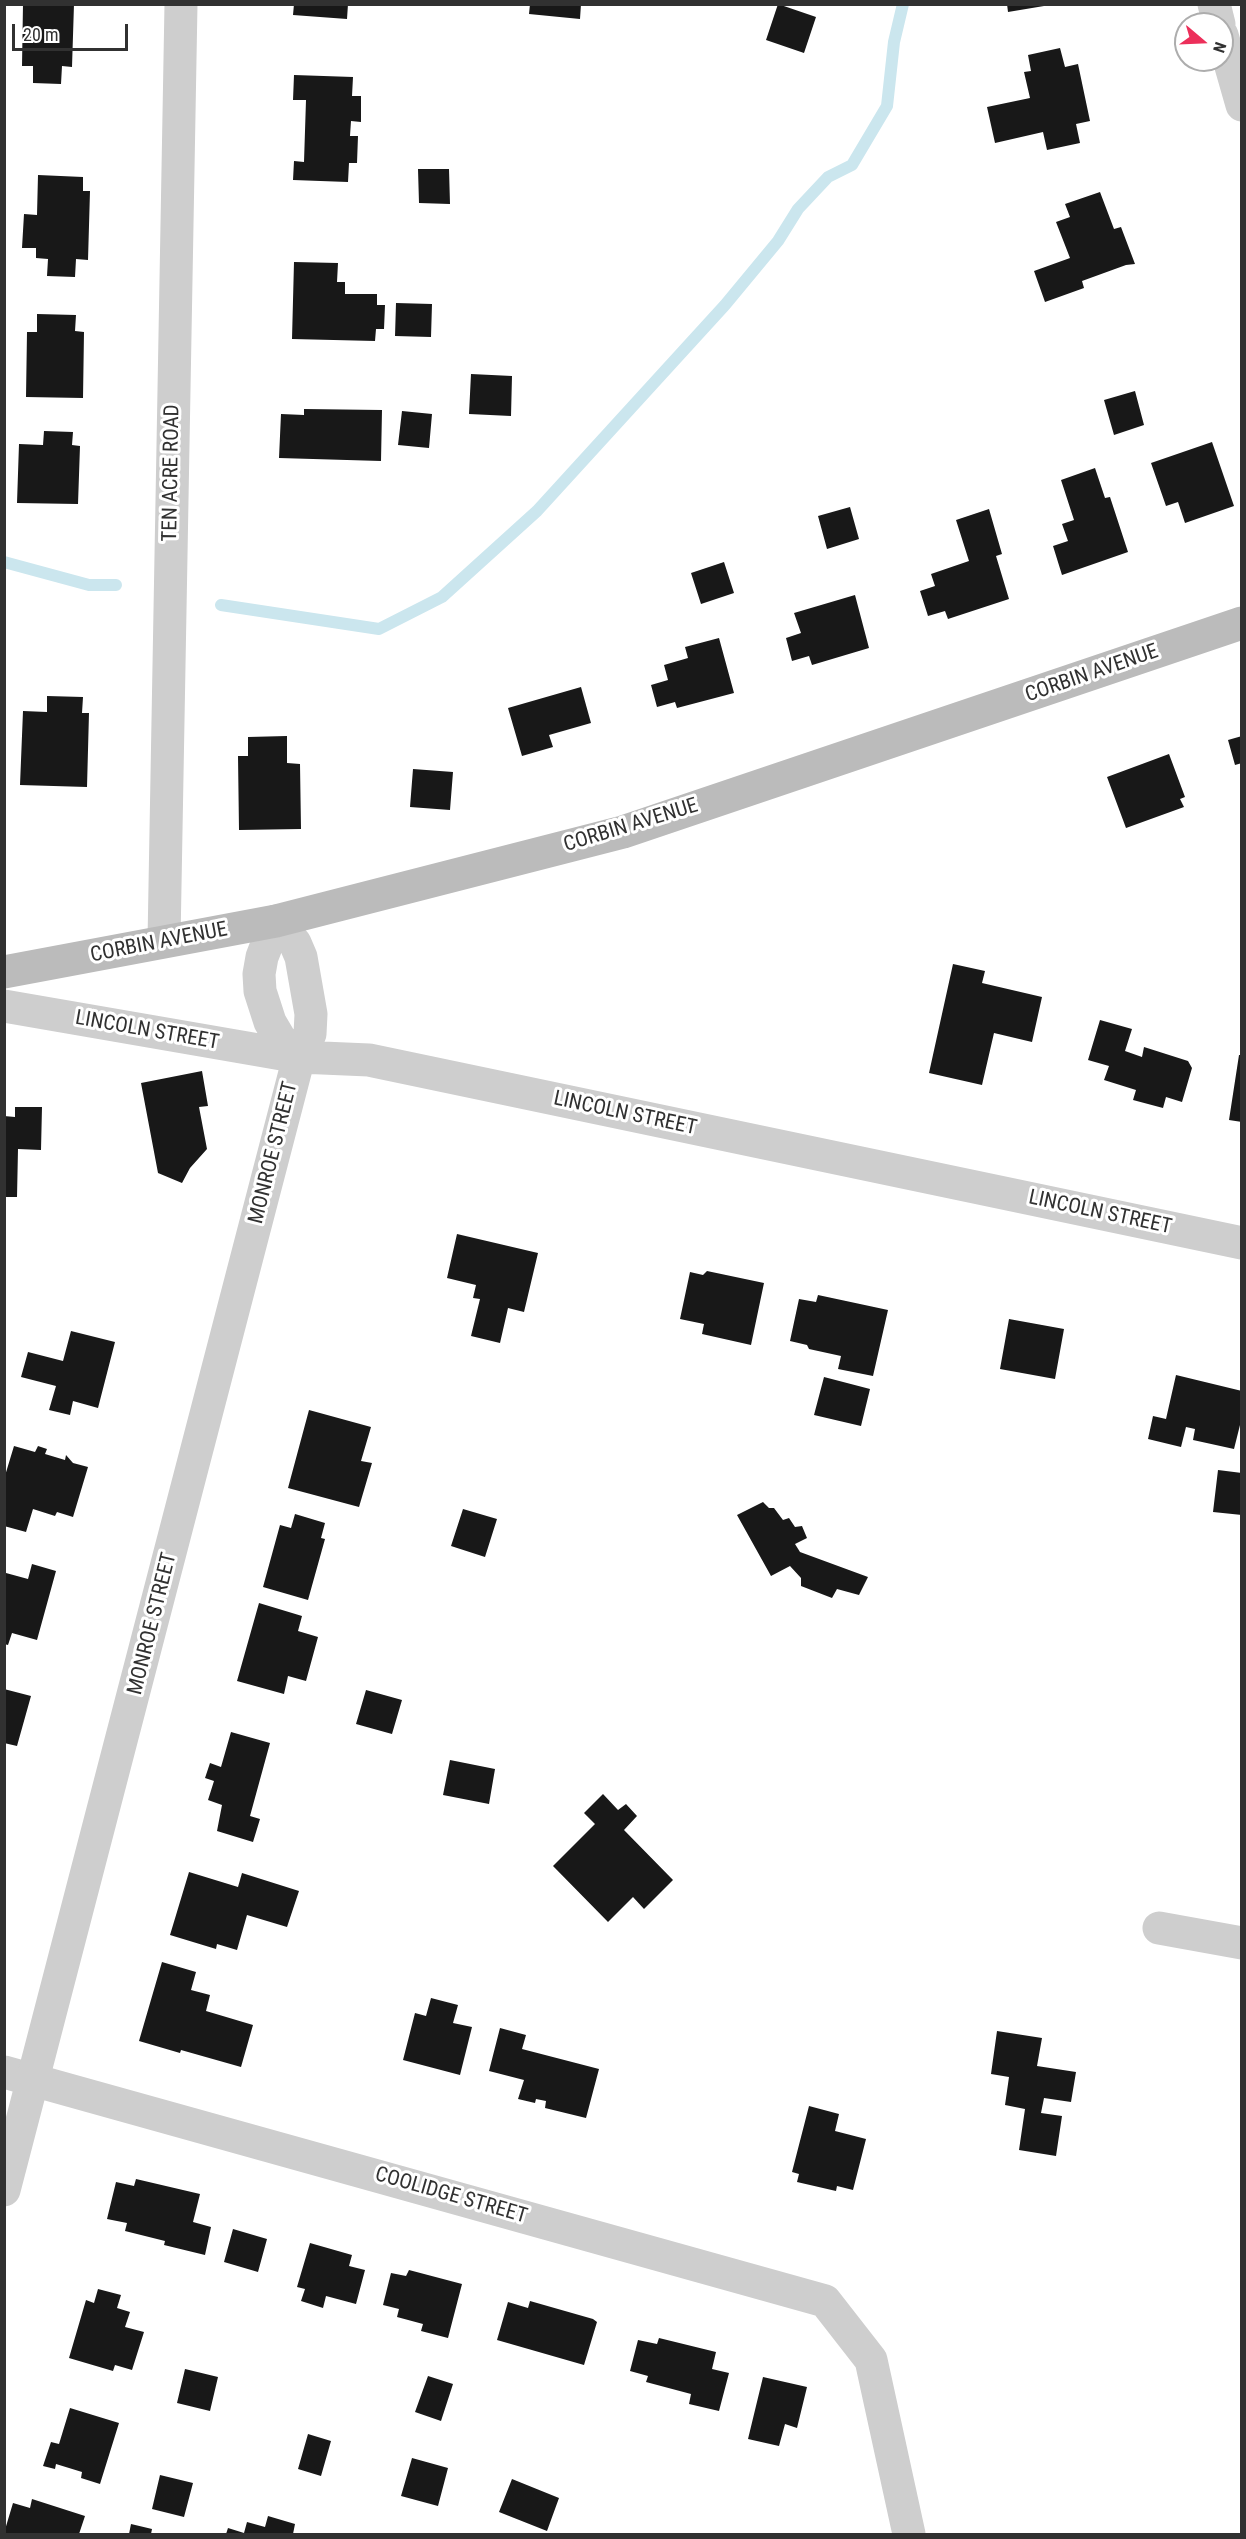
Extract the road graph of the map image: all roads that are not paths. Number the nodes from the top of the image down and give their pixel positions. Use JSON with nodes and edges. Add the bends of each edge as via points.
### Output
{"nodes":[{"id":1,"x":181,"y":4,"type":"edge"},
{"id":2,"x":1233,"y":72,"type":"edge"},
{"id":3,"x":1242,"y":105,"type":"edge"},
{"id":4,"x":1242,"y":623,"type":"edge"},
{"id":5,"x":276,"y":921,"type":"junction"},
{"id":6,"x":165,"y":941,"type":"junction"},
{"id":7,"x":4,"y":972,"type":"edge"},
{"id":8,"x":4,"y":1006,"type":"edge"},
{"id":9,"x":299,"y":1057,"type":"junction"},
{"id":10,"x":1242,"y":1243,"type":"edge"},
{"id":11,"x":1159,"y":1928,"type":"dead end"},
{"id":12,"x":1242,"y":1943,"type":"edge"},
{"id":13,"x":20,"y":2076,"type":"edge"},
{"id":14,"x":4,"y":2190,"type":"edge"},
{"id":15,"x":909,"y":2535,"type":"edge"}],
"edges":[{"from":1,"to":6,"type":"street","name":"TEN ACRE ROAD"},
{"from":2,"to":3,"type":"street"},
{"from":4,"to":5,"type":"main road","name":"CORBIN AVENUE","via":[[623,832]]},
{"from":5,"to":6,"type":"main road","name":"CORBIN AVENUE"},
{"from":5,"to":9,"type":"street","name":"MONROE STREET","via":[[295,943],[304,968],[310,1034]]},
{"from":5,"to":9,"type":"street","name":"MONROE STREET","via":[[262,957],[260,991],[280,1040]]},
{"from":6,"to":7,"type":"main road","name":"CORBIN AVENUE"},
{"from":8,"to":9,"type":"street","name":"LINCOLN STREET"},
{"from":9,"to":10,"type":"street","name":"LINCOLN STREET","via":[[369,1060]]},
{"from":9,"to":13,"type":"street","name":"MONROE STREET"},
{"from":11,"to":12,"type":"street"},
{"from":13,"to":14,"type":"street","name":"MONROE STREET"},
{"from":13,"to":15,"type":"street","name":"COOLIDGE STREET","via":[[825,2301],[871,2360]]}]}
